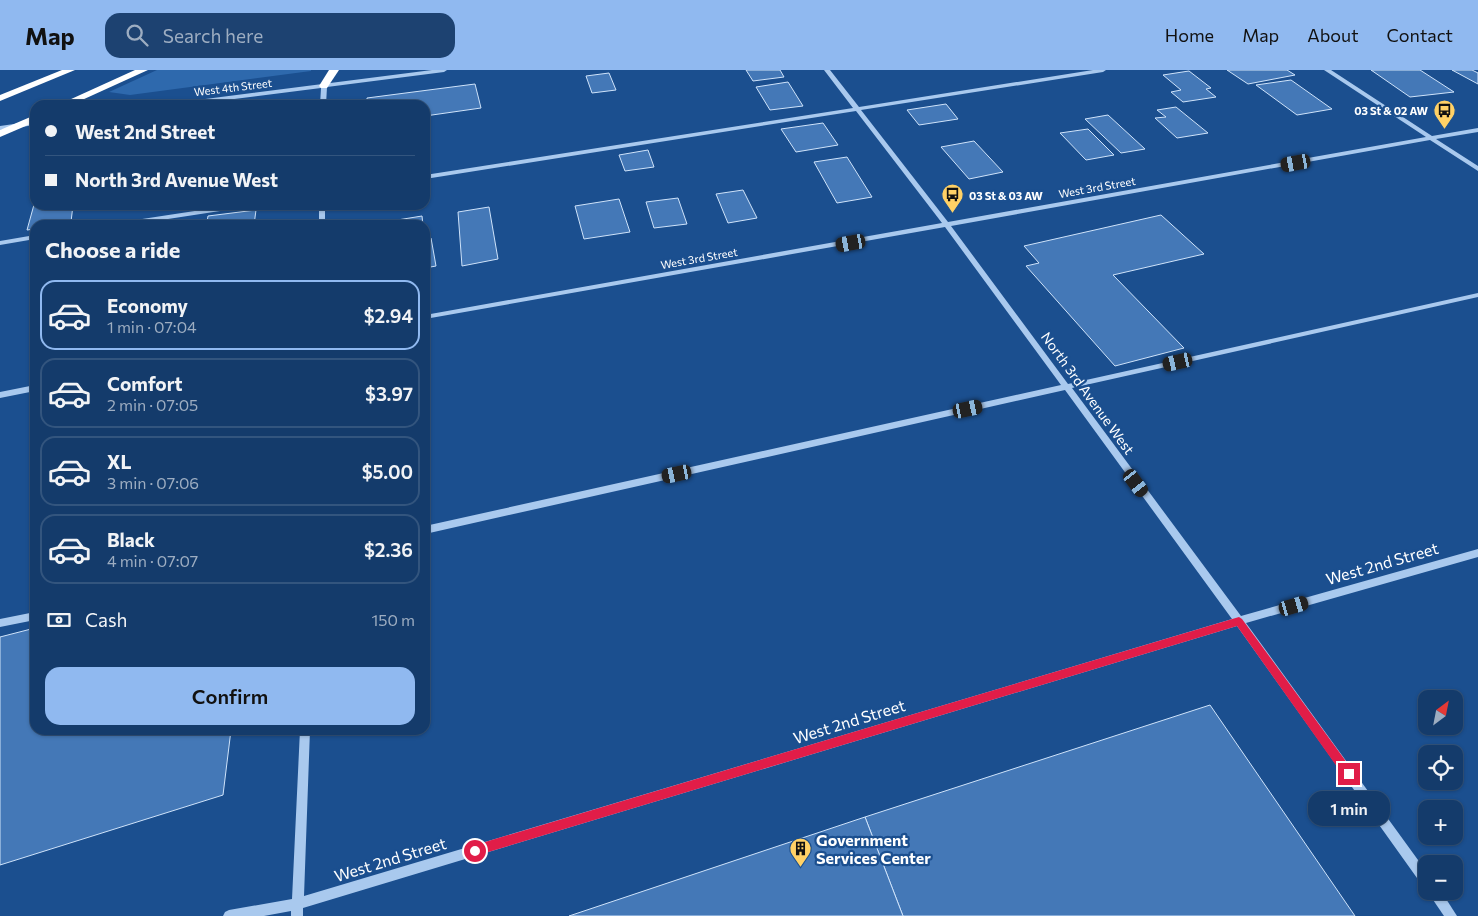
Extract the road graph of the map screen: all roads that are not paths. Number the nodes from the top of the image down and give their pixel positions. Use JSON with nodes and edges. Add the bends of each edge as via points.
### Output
{"nodes":[{"id":1,"x":70,"y":70,"type":"edge"},
{"id":2,"x":143,"y":70,"type":"edge"},
{"id":3,"x":322,"y":70,"type":"edge"},
{"id":4,"x":334,"y":70,"type":"edge"},
{"id":5,"x":444,"y":70,"type":"edge"},
{"id":6,"x":827,"y":70,"type":"edge"},
{"id":7,"x":1103,"y":70,"type":"edge"},
{"id":8,"x":1327,"y":70,"type":"edge"},
{"id":9,"x":324,"y":86,"type":"junction"},
{"id":10,"x":0,"y":98,"type":"edge"},
{"id":11,"x":74,"y":100,"type":"edge"},
{"id":12,"x":213,"y":100,"type":"edge"},
{"id":13,"x":323,"y":100,"type":"edge"},
{"id":14,"x":857,"y":108,"type":"junction"},
{"id":15,"x":30,"y":120,"type":"edge"},
{"id":16,"x":30,"y":124,"type":"edge"},
{"id":17,"x":19,"y":125,"type":"junction"},
{"id":18,"x":0,"y":128,"type":"edge"},
{"id":19,"x":1478,"y":130,"type":"edge"},
{"id":20,"x":0,"y":134,"type":"edge"},
{"id":21,"x":1432,"y":138,"type":"junction"},
{"id":22,"x":1478,"y":169,"type":"edge"},
{"id":23,"x":430,"y":176,"type":"edge"},
{"id":24,"x":214,"y":210,"type":"edge"},
{"id":25,"x":148,"y":220,"type":"edge"},
{"id":26,"x":948,"y":226,"type":"junction"},
{"id":27,"x":30,"y":238,"type":"edge"},
{"id":28,"x":0,"y":243,"type":"edge"},
{"id":29,"x":1478,"y":295,"type":"edge"},
{"id":30,"x":430,"y":316,"type":"edge"},
{"id":31,"x":1065,"y":388,"type":"junction"},
{"id":32,"x":30,"y":389,"type":"edge"},
{"id":33,"x":0,"y":395,"type":"edge"},
{"id":34,"x":430,"y":529,"type":"edge"},
{"id":35,"x":1478,"y":552,"type":"edge"},
{"id":36,"x":30,"y":617,"type":"edge"},
{"id":37,"x":1239,"y":622,"type":"junction"},
{"id":38,"x":0,"y":623,"type":"edge"},
{"id":39,"x":305,"y":735,"type":"edge"},
{"id":40,"x":1418,"y":870,"type":"edge"},
{"id":41,"x":1440,"y":900,"type":"edge"},
{"id":42,"x":297,"y":910,"type":"edge"},
{"id":43,"x":229,"y":916,"type":"edge"},
{"id":44,"x":1451,"y":916,"type":"edge"}],
"edges":[{"from":1,"to":10,"type":"highway"},
{"from":2,"to":11,"type":"highway"},
{"from":3,"to":9,"type":"highway"},
{"from":4,"to":9,"type":"highway"},
{"from":5,"to":9,"type":"street","name":"West 4th Street"},
{"from":6,"to":14,"type":"street","name":"North 3rd Avenue West"},
{"from":7,"to":14,"type":"street"},
{"from":8,"to":21,"type":"street"},
{"from":9,"to":12,"type":"street","name":"West 4th Street"},
{"from":9,"to":13,"type":"street"},
{"from":14,"to":23,"type":"street"},
{"from":14,"to":26,"type":"street","name":"North 3rd Avenue West"},
{"from":15,"to":17,"type":"highway"},
{"from":16,"to":17,"type":"street"},
{"from":17,"to":18,"type":"street"},
{"from":17,"to":20,"type":"highway"},
{"from":19,"to":21,"type":"street","name":"West 3rd Street"},
{"from":21,"to":22,"type":"street"},
{"from":21,"to":26,"type":"street","name":"West 3rd Street"},
{"from":24,"to":25,"type":"street"},
{"from":26,"to":30,"type":"street","name":"West 3rd Street"},
{"from":26,"to":31,"type":"street","name":"North 3rd Avenue West"},
{"from":27,"to":28,"type":"street"},
{"from":29,"to":31,"type":"street"},
{"from":31,"to":34,"type":"street"},
{"from":31,"to":37,"type":"street","name":"North 3rd Avenue West"},
{"from":32,"to":33,"type":"street"},
{"from":35,"to":37,"type":"street","name":"West 2nd Street"},
{"from":36,"to":38,"type":"street"},
{"from":37,"to":40,"type":"street","name":"North 3rd Avenue West"},
{"from":37,"to":42,"type":"street","name":"West 2nd Street"},
{"from":39,"to":42,"type":"street"},
{"from":41,"to":44,"type":"street"},
{"from":42,"to":43,"type":"street","name":"West 2nd Street"}]}
